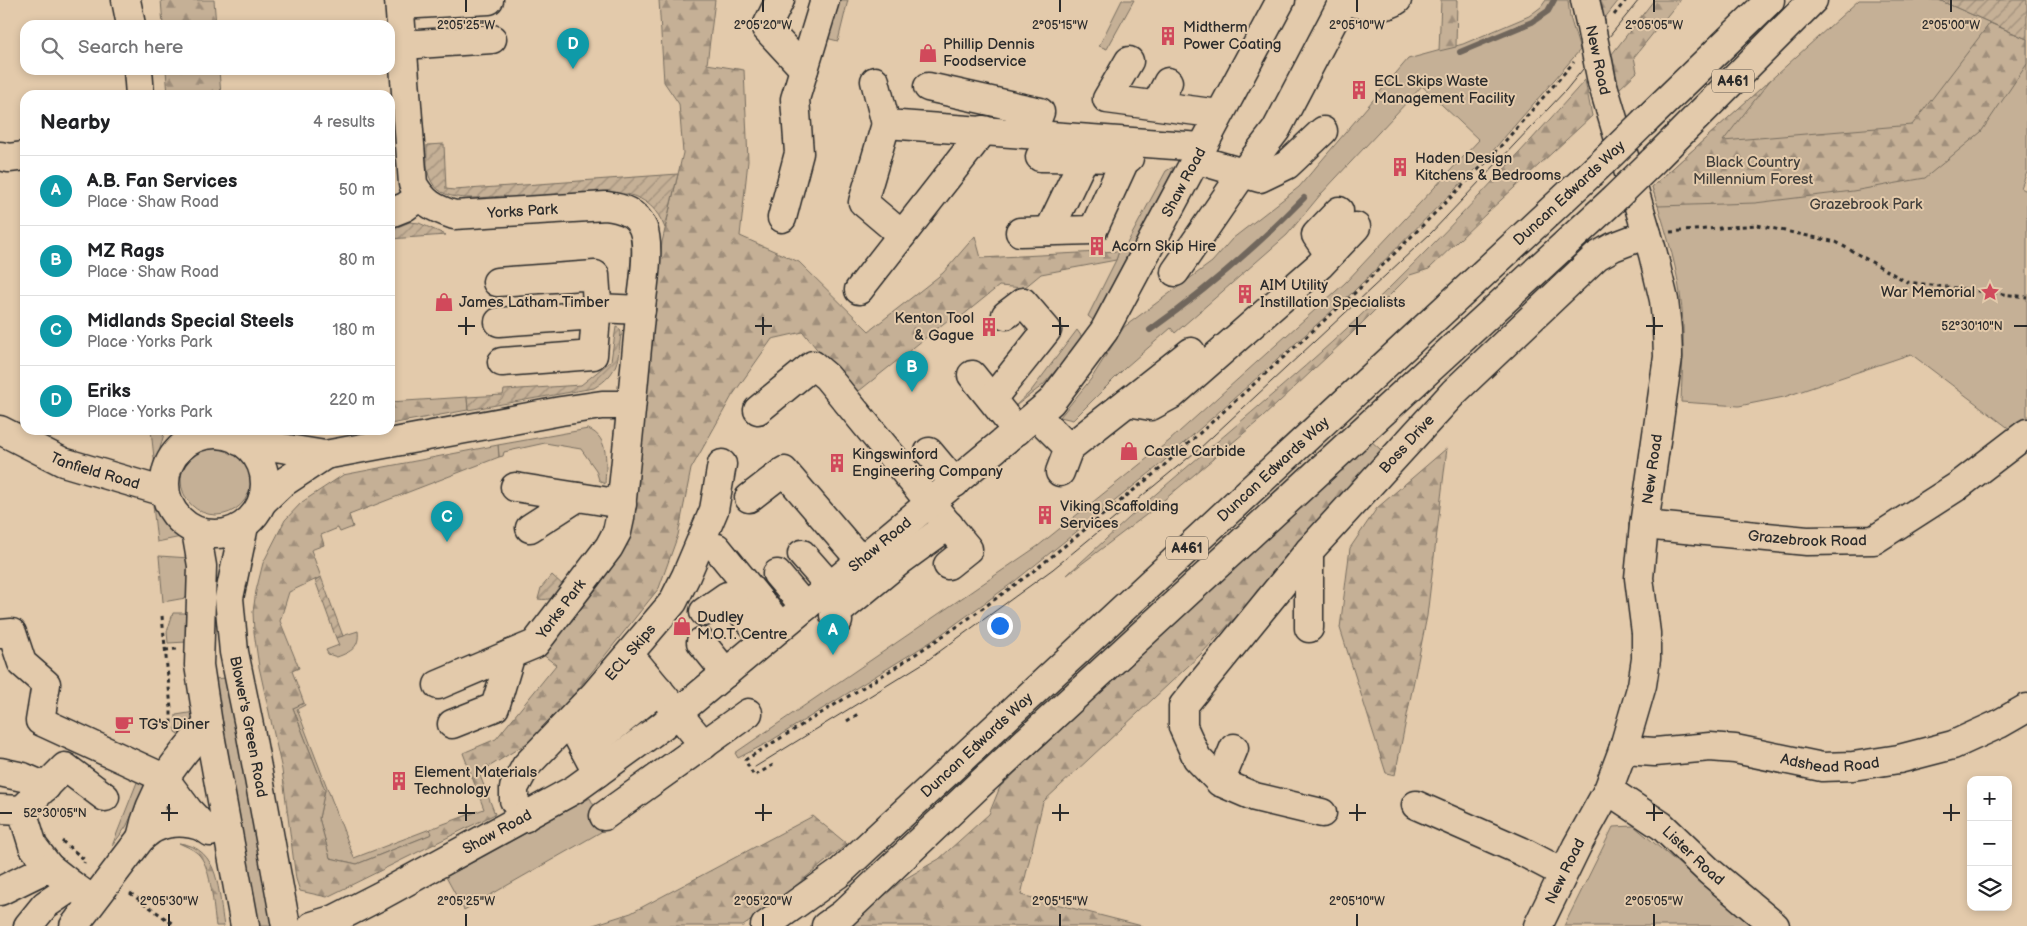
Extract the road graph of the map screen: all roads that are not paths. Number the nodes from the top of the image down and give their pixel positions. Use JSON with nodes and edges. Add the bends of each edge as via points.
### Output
{"nodes":[{"id":1,"x":126,"y":0,"type":"edge"},
{"id":2,"x":135,"y":0,"type":"edge"},
{"id":3,"x":489,"y":0,"type":"edge"},
{"id":4,"x":780,"y":0,"type":"edge"},
{"id":5,"x":825,"y":0,"type":"edge"},
{"id":6,"x":1281,"y":0,"type":"edge"},
{"id":7,"x":1397,"y":0,"type":"edge"},
{"id":8,"x":1770,"y":0,"type":"edge"},
{"id":9,"x":1813,"y":0,"type":"edge"},
{"id":10,"x":400,"y":3,"type":"edge"},
{"id":11,"x":1595,"y":14,"type":"edge"},
{"id":12,"x":130,"y":20,"type":"edge"},
{"id":13,"x":136,"y":20,"type":"edge"},
{"id":14,"x":492,"y":39,"type":"dead end"},
{"id":15,"x":403,"y":45,"type":"junction"},
{"id":16,"x":1129,"y":61,"type":"dead end"},
{"id":17,"x":804,"y":69,"type":"junction"},
{"id":18,"x":138,"y":75,"type":"edge"},
{"id":19,"x":1168,"y":82,"type":"dead end"},
{"id":20,"x":884,"y":83,"type":"dead end"},
{"id":21,"x":928,"y":86,"type":"dead end"},
{"id":22,"x":140,"y":90,"type":"edge"},
{"id":23,"x":1156,"y":106,"type":"junction"},
{"id":24,"x":1219,"y":114,"type":"junction"},
{"id":25,"x":896,"y":124,"type":"junction"},
{"id":26,"x":984,"y":130,"type":"junction"},
{"id":27,"x":1323,"y":131,"type":"dead end"},
{"id":28,"x":1036,"y":145,"type":"junction"},
{"id":29,"x":0,"y":156,"type":"edge"},
{"id":30,"x":20,"y":157,"type":"edge"},
{"id":31,"x":1196,"y":157,"type":"junction"},
{"id":32,"x":1084,"y":158,"type":"junction"},
{"id":33,"x":1126,"y":158,"type":"junction"},
{"id":34,"x":1243,"y":173,"type":"junction"},
{"id":35,"x":420,"y":196,"type":"junction"},
{"id":36,"x":395,"y":211,"type":"edge"},
{"id":37,"x":782,"y":218,"type":"dead end"},
{"id":38,"x":1348,"y":219,"type":"dead end"},
{"id":39,"x":1049,"y":231,"type":"junction"},
{"id":40,"x":1020,"y":232,"type":"dead end"},
{"id":41,"x":1647,"y":234,"type":"junction"},
{"id":42,"x":902,"y":235,"type":"junction"},
{"id":43,"x":1175,"y":272,"type":"dead end"},
{"id":44,"x":496,"y":282,"type":"dead end"},
{"id":45,"x":859,"y":290,"type":"dead end"},
{"id":46,"x":641,"y":310,"type":"junction"},
{"id":47,"x":596,"y":311,"type":"junction"},
{"id":48,"x":1006,"y":315,"type":"dead end"},
{"id":49,"x":499,"y":322,"type":"dead end"},
{"id":50,"x":1191,"y":352,"type":"dead end"},
{"id":51,"x":502,"y":362,"type":"dead end"},
{"id":52,"x":972,"y":375,"type":"dead end"},
{"id":53,"x":992,"y":399,"type":"junction"},
{"id":54,"x":1128,"y":402,"type":"junction"},
{"id":55,"x":632,"y":405,"type":"junction"},
{"id":56,"x":758,"y":410,"type":"dead end"},
{"id":57,"x":1027,"y":423,"type":"junction"},
{"id":58,"x":0,"y":430,"type":"edge"},
{"id":59,"x":2027,"y":433,"type":"edge"},
{"id":60,"x":208,"y":435,"type":"edge"},
{"id":61,"x":231,"y":436,"type":"edge"},
{"id":62,"x":174,"y":442,"type":"edge"},
{"id":63,"x":929,"y":452,"type":"dead end"},
{"id":64,"x":325,"y":455,"type":"junction"},
{"id":65,"x":722,"y":464,"type":"dead end"},
{"id":66,"x":954,"y":483,"type":"junction"},
{"id":67,"x":515,"y":487,"type":"dead end"},
{"id":68,"x":165,"y":492,"type":"junction"},
{"id":69,"x":578,"y":497,"type":"junction"},
{"id":70,"x":749,"y":498,"type":"dead end"},
{"id":71,"x":262,"y":502,"type":"junction"},
{"id":72,"x":931,"y":502,"type":"junction"},
{"id":73,"x":622,"y":504,"type":"junction"},
{"id":74,"x":949,"y":524,"type":"junction"},
{"id":75,"x":1644,"y":525,"type":"junction"},
{"id":76,"x":244,"y":526,"type":"junction"},
{"id":77,"x":530,"y":528,"type":"dead end"},
{"id":78,"x":196,"y":531,"type":"junction"},
{"id":79,"x":717,"y":548,"type":"dead end"},
{"id":80,"x":1309,"y":551,"type":"junction"},
{"id":81,"x":861,"y":561,"type":"junction"},
{"id":82,"x":790,"y":564,"type":"dead end"},
{"id":83,"x":948,"y":565,"type":"dead end"},
{"id":84,"x":818,"y":596,"type":"junction"},
{"id":85,"x":704,"y":612,"type":"dead end"},
{"id":86,"x":838,"y":621,"type":"dead end"},
{"id":87,"x":1309,"y":628,"type":"dead end"},
{"id":88,"x":773,"y":633,"type":"junction"},
{"id":89,"x":0,"y":634,"type":"edge"},
{"id":90,"x":694,"y":648,"type":"dead end"},
{"id":91,"x":523,"y":649,"type":"junction"},
{"id":92,"x":719,"y":678,"type":"junction"},
{"id":93,"x":438,"y":685,"type":"dead end"},
{"id":94,"x":2027,"y":708,"type":"edge"},
{"id":95,"x":678,"y":712,"type":"junction"},
{"id":96,"x":748,"y":713,"type":"dead end"},
{"id":97,"x":208,"y":724,"type":"junction"},
{"id":98,"x":452,"y":724,"type":"dead end"},
{"id":99,"x":704,"y":744,"type":"junction"},
{"id":100,"x":1234,"y":748,"type":"dead end"},
{"id":101,"x":1623,"y":750,"type":"junction"},
{"id":102,"x":591,"y":761,"type":"junction"},
{"id":103,"x":0,"y":772,"type":"edge"},
{"id":104,"x":164,"y":778,"type":"junction"},
{"id":105,"x":1220,"y":782,"type":"junction"},
{"id":106,"x":46,"y":787,"type":"junction"},
{"id":107,"x":1608,"y":790,"type":"junction"},
{"id":108,"x":105,"y":797,"type":"dead end"},
{"id":109,"x":1416,"y":805,"type":"dead end"},
{"id":110,"x":11,"y":809,"type":"edge"},
{"id":111,"x":1322,"y":813,"type":"dead end"},
{"id":112,"x":604,"y":816,"type":"dead end"},
{"id":113,"x":524,"y":818,"type":"junction"},
{"id":114,"x":202,"y":826,"type":"junction"},
{"id":115,"x":141,"y":838,"type":"junction"},
{"id":116,"x":231,"y":848,"type":"junction"},
{"id":117,"x":50,"y":867,"type":"junction"},
{"id":118,"x":1564,"y":873,"type":"junction"},
{"id":119,"x":0,"y":891,"type":"edge"},
{"id":120,"x":84,"y":894,"type":"junction"},
{"id":121,"x":28,"y":926,"type":"edge"},
{"id":122,"x":74,"y":926,"type":"edge"},
{"id":123,"x":245,"y":926,"type":"edge"},
{"id":124,"x":286,"y":926,"type":"edge"},
{"id":125,"x":312,"y":926,"type":"edge"},
{"id":126,"x":765,"y":926,"type":"edge"},
{"id":127,"x":826,"y":926,"type":"edge"},
{"id":128,"x":1538,"y":926,"type":"edge"},
{"id":129,"x":1775,"y":926,"type":"edge"}],
"edges":[{"from":1,"to":12,"type":"main road"},
{"from":2,"to":13,"type":"main road"},
{"from":3,"to":10,"type":"main road"},
{"from":4,"to":17,"type":"main road","via":[[766,28]]},
{"from":5,"to":17,"type":"main road"},
{"from":6,"to":24,"type":"main road","name":"Shaw Road"},
{"from":7,"to":34,"type":"main road","via":[[1391,4],[1369,6],[1344,0],[1276,130]]},
{"from":8,"to":126,"type":"main road","name":"Duncan Edwards Way","number":"A461","bridge":true,"via":[[1603,162],[971,752],[838,874]]},
{"from":9,"to":127,"type":"main road","name":"Duncan Edwards Way","number":"A461","bridge":true,"via":[[1613,200],[843,914]]},
{"from":10,"to":15,"type":"main road"},
{"from":11,"to":41,"type":"main road","name":"New Road","bridge":true,"via":[[1602,82]]},
{"from":14,"to":15,"type":"main road"},
{"from":15,"to":35,"type":"main road","via":[[413,184]]},
{"from":16,"to":23,"type":"main road","via":[[1107,99]]},
{"from":17,"to":37,"type":"main road","via":[[795,100],[799,154]]},
{"from":18,"to":22,"type":"main road"},
{"from":19,"to":23,"type":"main road"},
{"from":20,"to":25,"type":"main road"},
{"from":21,"to":28,"type":"main road","via":[[965,84],[1040,112]]},
{"from":23,"to":24,"type":"main road"},
{"from":24,"to":31,"type":"main road","name":"Shaw Road"},
{"from":25,"to":26,"type":"main road"},
{"from":25,"to":42,"type":"main road","via":[[863,202]]},
{"from":26,"to":28,"type":"main road"},
{"from":26,"to":42,"type":"main road"},
{"from":27,"to":34,"type":"main road","via":[[1288,165],[1260,178]]},
{"from":28,"to":31,"type":"main road"},
{"from":28,"to":32,"type":"main road"},
{"from":29,"to":30,"type":"main road"},
{"from":31,"to":33,"type":"main road"},
{"from":31,"to":34,"type":"main road"},
{"from":31,"to":57,"type":"main road","name":"Shaw Road","via":[[1104,331],[1051,402]]},
{"from":32,"to":33,"type":"main road"},
{"from":32,"to":39,"type":"main road"},
{"from":33,"to":39,"type":"main road","via":[[1093,230]]},
{"from":34,"to":43,"type":"main road"},
{"from":35,"to":36,"type":"main road"},
{"from":35,"to":46,"type":"main road","name":"Yorks Park","via":[[436,209],[454,215],[606,206],[624,208],[643,228],[646,242]]},
{"from":38,"to":54,"type":"main road","via":[[1329,254],[1173,394],[1151,406]]},
{"from":39,"to":40,"type":"main road"},
{"from":41,"to":75,"type":"main road","name":"New Road","via":[[1664,300],[1668,357]]},
{"from":41,"to":80,"type":"main road","name":"Boss Drive","via":[[1598,256],[1454,392]]},
{"from":42,"to":45,"type":"main road"},
{"from":44,"to":47,"type":"main road","via":[[595,275]]},
{"from":46,"to":47,"type":"main road"},
{"from":46,"to":55,"type":"main road","name":"Yorks Park"},
{"from":47,"to":49,"type":"main road"},
{"from":47,"to":51,"type":"main road","via":[[592,355]]},
{"from":48,"to":53,"type":"main road","via":[[1022,302],[1047,330],[1012,357]]},
{"from":50,"to":54,"type":"main road"},
{"from":52,"to":53,"type":"main road"},
{"from":53,"to":57,"type":"main road"},
{"from":54,"to":57,"type":"main road","via":[[1065,460]]},
{"from":55,"to":64,"type":"main road","via":[[602,405],[561,411]]},
{"from":55,"to":73,"type":"main road","name":"Yorks Park"},
{"from":56,"to":72,"type":"main road","via":[[813,365],[827,377]]},
{"from":57,"to":66,"type":"main road","name":"Shaw Road"},
{"from":58,"to":68,"type":"main road","name":"Tanfield Road","via":[[63,462]]},
{"from":59,"to":75,"type":"main road","name":"Grazebrook Road","via":[[1958,486],[1874,540],[1807,541]]},
{"from":60,"to":62,"type":"main road","via":[[183,445]]},
{"from":61,"to":64,"type":"main road"},
{"from":61,"to":71,"type":"main road","name":"Blower's Green Road","via":[[257,456],[266,482]]},
{"from":62,"to":68,"type":"main road","via":[[166,472]]},
{"from":63,"to":66,"type":"main road"},
{"from":64,"to":71,"type":"main road","via":[[281,484]]},
{"from":65,"to":113,"type":"main road","name":"ECL Skips","via":[[714,510],[673,602],[594,695],[526,766],[514,788],[514,800]]},
{"from":66,"to":72,"type":"main road","name":"Shaw Road"},
{"from":67,"to":69,"type":"main road"},
{"from":68,"to":78,"type":"main road","via":[[178,518]]},
{"from":69,"to":73,"type":"main road"},
{"from":69,"to":77,"type":"main road"},
{"from":70,"to":81,"type":"main road","via":[[784,471]]},
{"from":71,"to":76,"type":"main road","name":"Blower's Green Road"},
{"from":72,"to":74,"type":"main road"},
{"from":72,"to":81,"type":"main road","name":"Shaw Road"},
{"from":73,"to":91,"type":"main road","name":"Yorks Park","via":[[617,532],[609,547]]},
{"from":74,"to":83,"type":"main road","via":[[968,549]]},
{"from":74,"to":86,"type":"main road","via":[[834,615]]},
{"from":75,"to":101,"type":"main road","name":"New Road","via":[[1639,578],[1646,659]]},
{"from":76,"to":78,"type":"main road","via":[[224,534]]},
{"from":76,"to":124,"type":"main road","name":"Blower's Green Road","via":[[230,598],[234,652]]},
{"from":78,"to":97,"type":"main road","via":[[202,566],[199,665]]},
{"from":79,"to":88,"type":"main road"},
{"from":80,"to":87,"type":"main road"},
{"from":80,"to":105,"type":"main road","name":"Boss Drive","via":[[1183,706],[1183,727],[1197,758]]},
{"from":81,"to":84,"type":"main road","name":"Shaw Road"},
{"from":82,"to":84,"type":"main road"},
{"from":84,"to":88,"type":"main road","name":"Shaw Road"},
{"from":85,"to":88,"type":"main road","via":[[727,596]]},
{"from":88,"to":92,"type":"main road","name":"Shaw Road"},
{"from":89,"to":104,"type":"main road","via":[[12,634],[22,663],[46,684],[40,721]]},
{"from":90,"to":92,"type":"main road"},
{"from":91,"to":93,"type":"main road"},
{"from":91,"to":98,"type":"main road","via":[[495,707]]},
{"from":92,"to":95,"type":"main road","name":"Shaw Road"},
{"from":94,"to":101,"type":"main road","name":"Adshead Road","via":[[1953,745],[1899,759],[1853,766],[1822,767],[1710,747],[1655,752]]},
{"from":95,"to":99,"type":"main road"},
{"from":95,"to":102,"type":"main road","name":"Shaw Road"},
{"from":95,"to":102,"type":"main road","via":[[648,677]]},
{"from":96,"to":99,"type":"main road"},
{"from":97,"to":104,"type":"main road"},
{"from":97,"to":116,"type":"main road"},
{"from":99,"to":112,"type":"main road"},
{"from":100,"to":105,"type":"main road"},
{"from":101,"to":107,"type":"main road","name":"New Road"},
{"from":102,"to":113,"type":"main road","name":"Shaw Road","via":[[576,789]]},
{"from":103,"to":106,"type":"main road"},
{"from":104,"to":114,"type":"main road"},
{"from":104,"to":115,"type":"main road","via":[[146,816]]},
{"from":105,"to":111,"type":"main road","via":[[1255,797]]},
{"from":106,"to":108,"type":"main road","via":[[65,767]]},
{"from":106,"to":110,"type":"main road"},
{"from":107,"to":118,"type":"main road","name":"New Road"},
{"from":107,"to":129,"type":"main road","name":"Lister Road","via":[[1662,826],[1709,871]]},
{"from":109,"to":118,"type":"main road"},
{"from":110,"to":117,"type":"main road"},
{"from":113,"to":125,"type":"main road","name":"Shaw Road","via":[[335,919]]},
{"from":114,"to":115,"type":"main road","via":[[180,823],[159,826]]},
{"from":114,"to":116,"type":"main road"},
{"from":115,"to":120,"type":"main road"},
{"from":116,"to":123,"type":"main road"},
{"from":117,"to":119,"type":"main road"},
{"from":117,"to":120,"type":"main road"},
{"from":118,"to":128,"type":"main road","name":"New Road"},
{"from":120,"to":121,"type":"main road","via":[[45,905]]},
{"from":120,"to":122,"type":"main road"}]}
